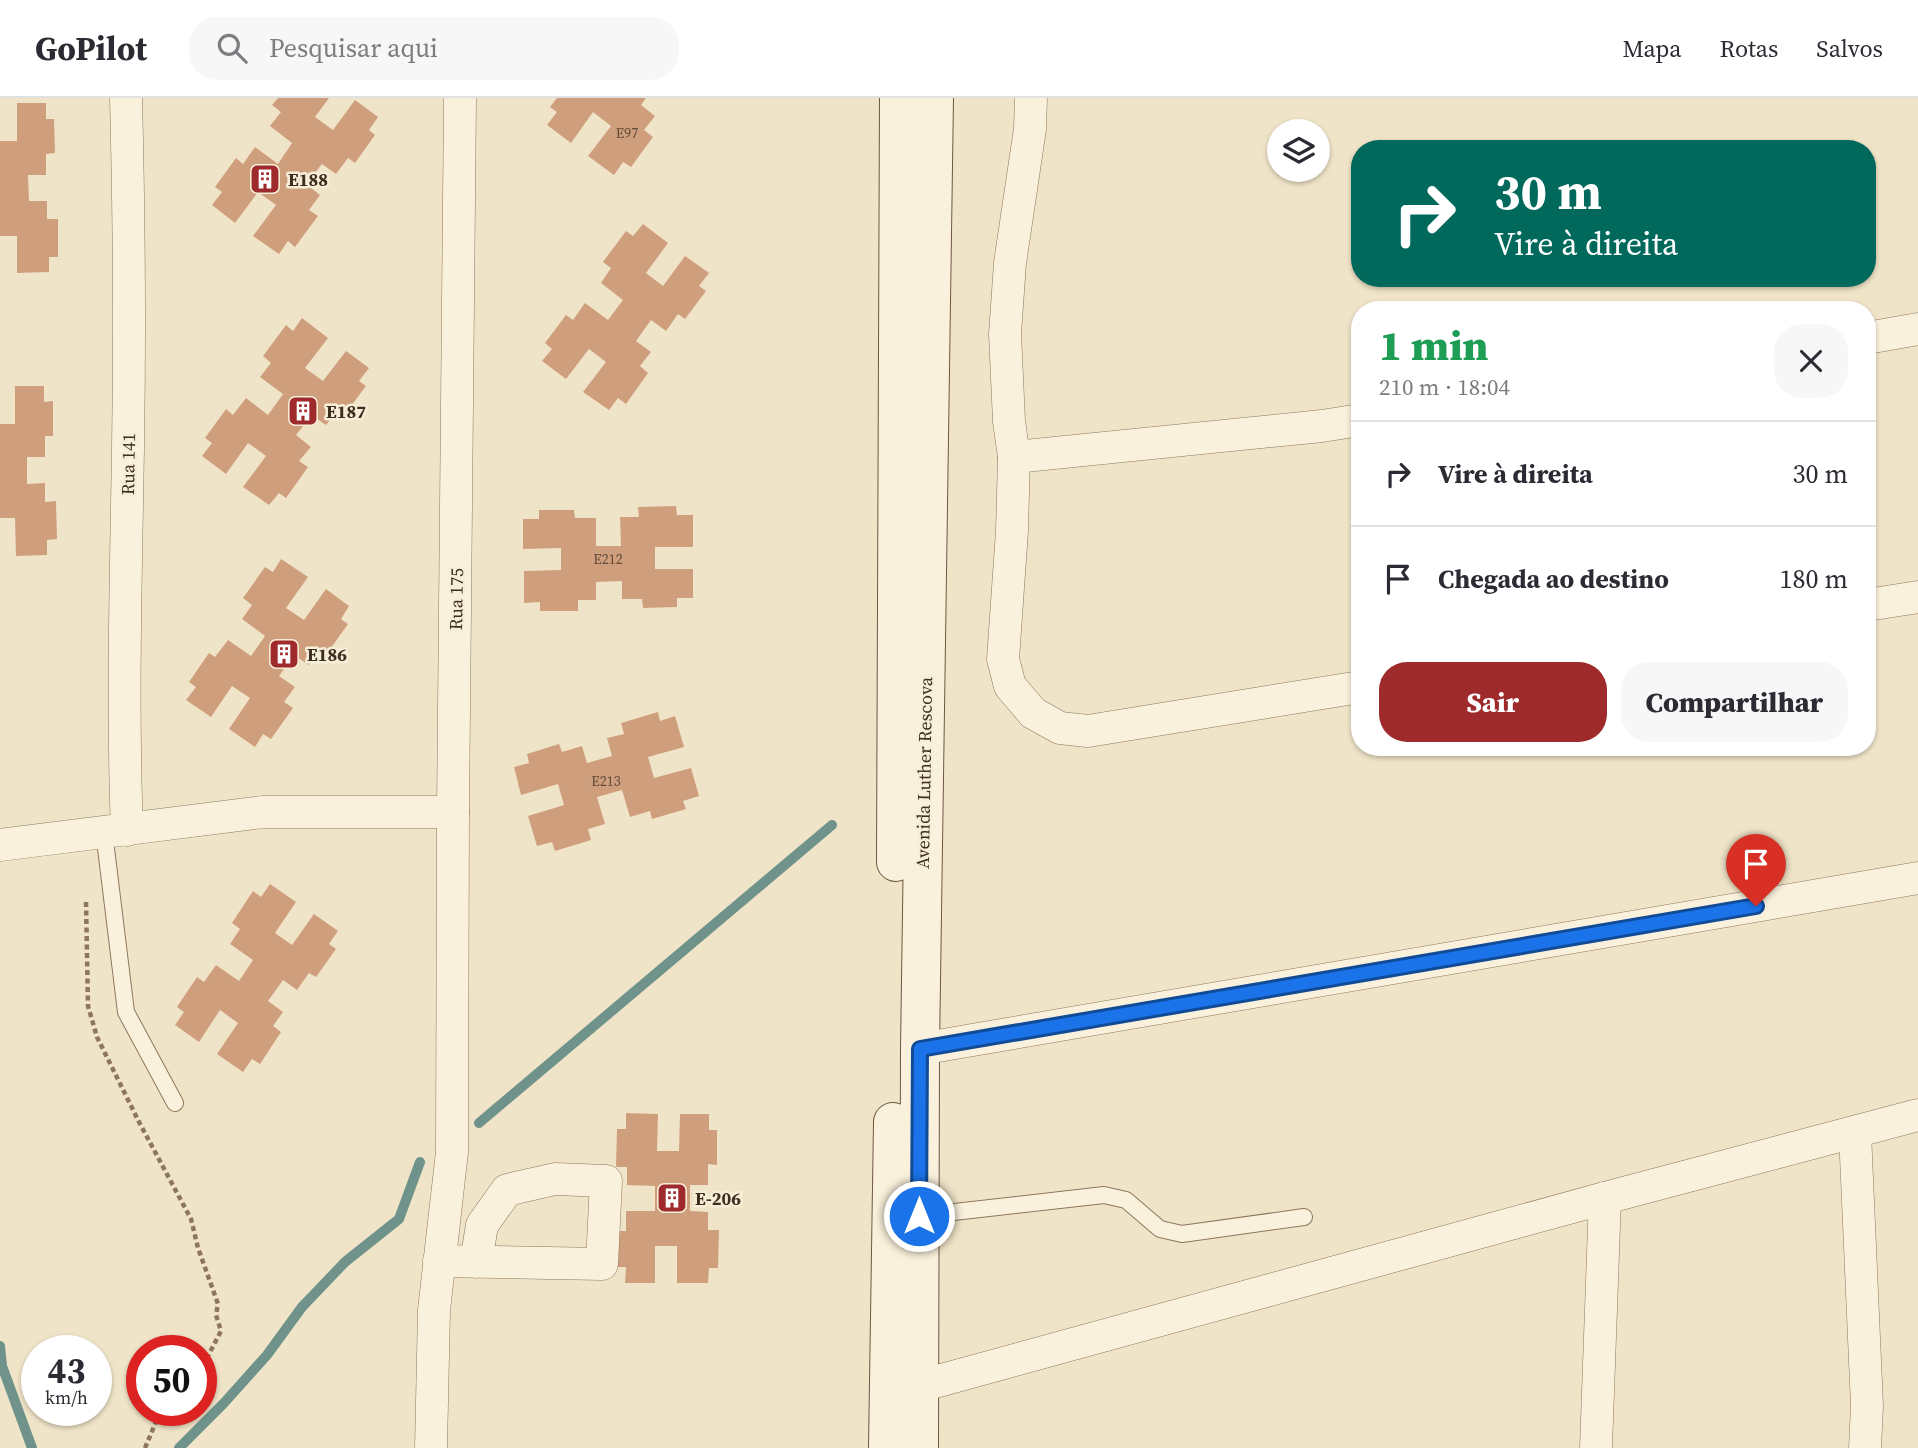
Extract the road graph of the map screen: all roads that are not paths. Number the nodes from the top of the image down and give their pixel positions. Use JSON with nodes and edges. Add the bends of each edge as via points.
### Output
{"nodes":[{"id":1,"x":125,"y":98,"type":"edge"},
{"id":2,"x":460,"y":98,"type":"edge"},
{"id":3,"x":899,"y":98,"type":"edge"},
{"id":4,"x":934,"y":98,"type":"edge"},
{"id":5,"x":1031,"y":98,"type":"edge"},
{"id":6,"x":1918,"y":329,"type":"edge"},
{"id":7,"x":1876,"y":336,"type":"edge"},
{"id":8,"x":1351,"y":421,"type":"edge"},
{"id":9,"x":1014,"y":457,"type":"junction"},
{"id":10,"x":1918,"y":597,"type":"edge"},
{"id":11,"x":1876,"y":604,"type":"edge"},
{"id":12,"x":1351,"y":688,"type":"edge"},
{"id":13,"x":453,"y":812,"type":"junction"},
{"id":14,"x":115,"y":831,"type":"junction"},
{"id":15,"x":0,"y":845,"type":"edge"},
{"id":16,"x":1918,"y":878,"type":"edge"},
{"id":17,"x":920,"y":1049,"type":"junction"},
{"id":18,"x":175,"y":1103,"type":"dead end"},
{"id":19,"x":1918,"y":1115,"type":"edge"},
{"id":20,"x":1855,"y":1133,"type":"junction"},
{"id":21,"x":1605,"y":1198,"type":"junction"},
{"id":22,"x":919,"y":1216,"type":"junction"},
{"id":23,"x":1304,"y":1217,"type":"dead end"},
{"id":24,"x":439,"y":1261,"type":"junction"},
{"id":25,"x":476,"y":1262,"type":"dead end"},
{"id":26,"x":920,"y":1386,"type":"junction"},
{"id":27,"x":431,"y":1448,"type":"edge"},
{"id":28,"x":888,"y":1448,"type":"edge"},
{"id":29,"x":919,"y":1448,"type":"edge"},
{"id":30,"x":1596,"y":1448,"type":"edge"},
{"id":31,"x":1865,"y":1448,"type":"edge"}],
"edges":[{"from":1,"to":14,"type":"street","name":"Rua 141","via":[[130,254],[128,448]]},
{"from":2,"to":13,"type":"street","name":"Rua 175"},
{"from":3,"to":28,"type":"main road","name":"Avenida Luther Rescova","via":[[896,944]]},
{"from":4,"to":17,"type":"main road","name":"Avenida Luther Rescova"},
{"from":5,"to":9,"type":"street","via":[[1005,334]]},
{"from":6,"to":7,"type":"street"},
{"from":8,"to":9,"type":"street"},
{"from":9,"to":12,"type":"street","via":[[1003,659],[1010,686],[1033,713],[1060,728],[1088,731]]},
{"from":10,"to":11,"type":"street"},
{"from":13,"to":14,"type":"street","via":[[263,812]]},
{"from":13,"to":24,"type":"street","name":"Rua 175","via":[[452,1152]]},
{"from":14,"to":15,"type":"street"},
{"from":14,"to":18,"type":"lane","via":[[126,1012]]},
{"from":16,"to":17,"type":"street"},
{"from":17,"to":22,"type":"main road","name":"Avenida Luther Rescova"},
{"from":19,"to":20,"type":"street"},
{"from":20,"to":21,"type":"street"},
{"from":20,"to":31,"type":"street"},
{"from":21,"to":26,"type":"street"},
{"from":21,"to":30,"type":"street"},
{"from":22,"to":23,"type":"lane","via":[[1104,1195],[1126,1200],[1160,1229],[1182,1234]]},
{"from":22,"to":26,"type":"main road","name":"Avenida Luther Rescova"},
{"from":24,"to":25,"type":"street"},
{"from":24,"to":27,"type":"street","name":"Rua 175"},
{"from":26,"to":29,"type":"main road","name":"Avenida Luther Rescova"}]}
